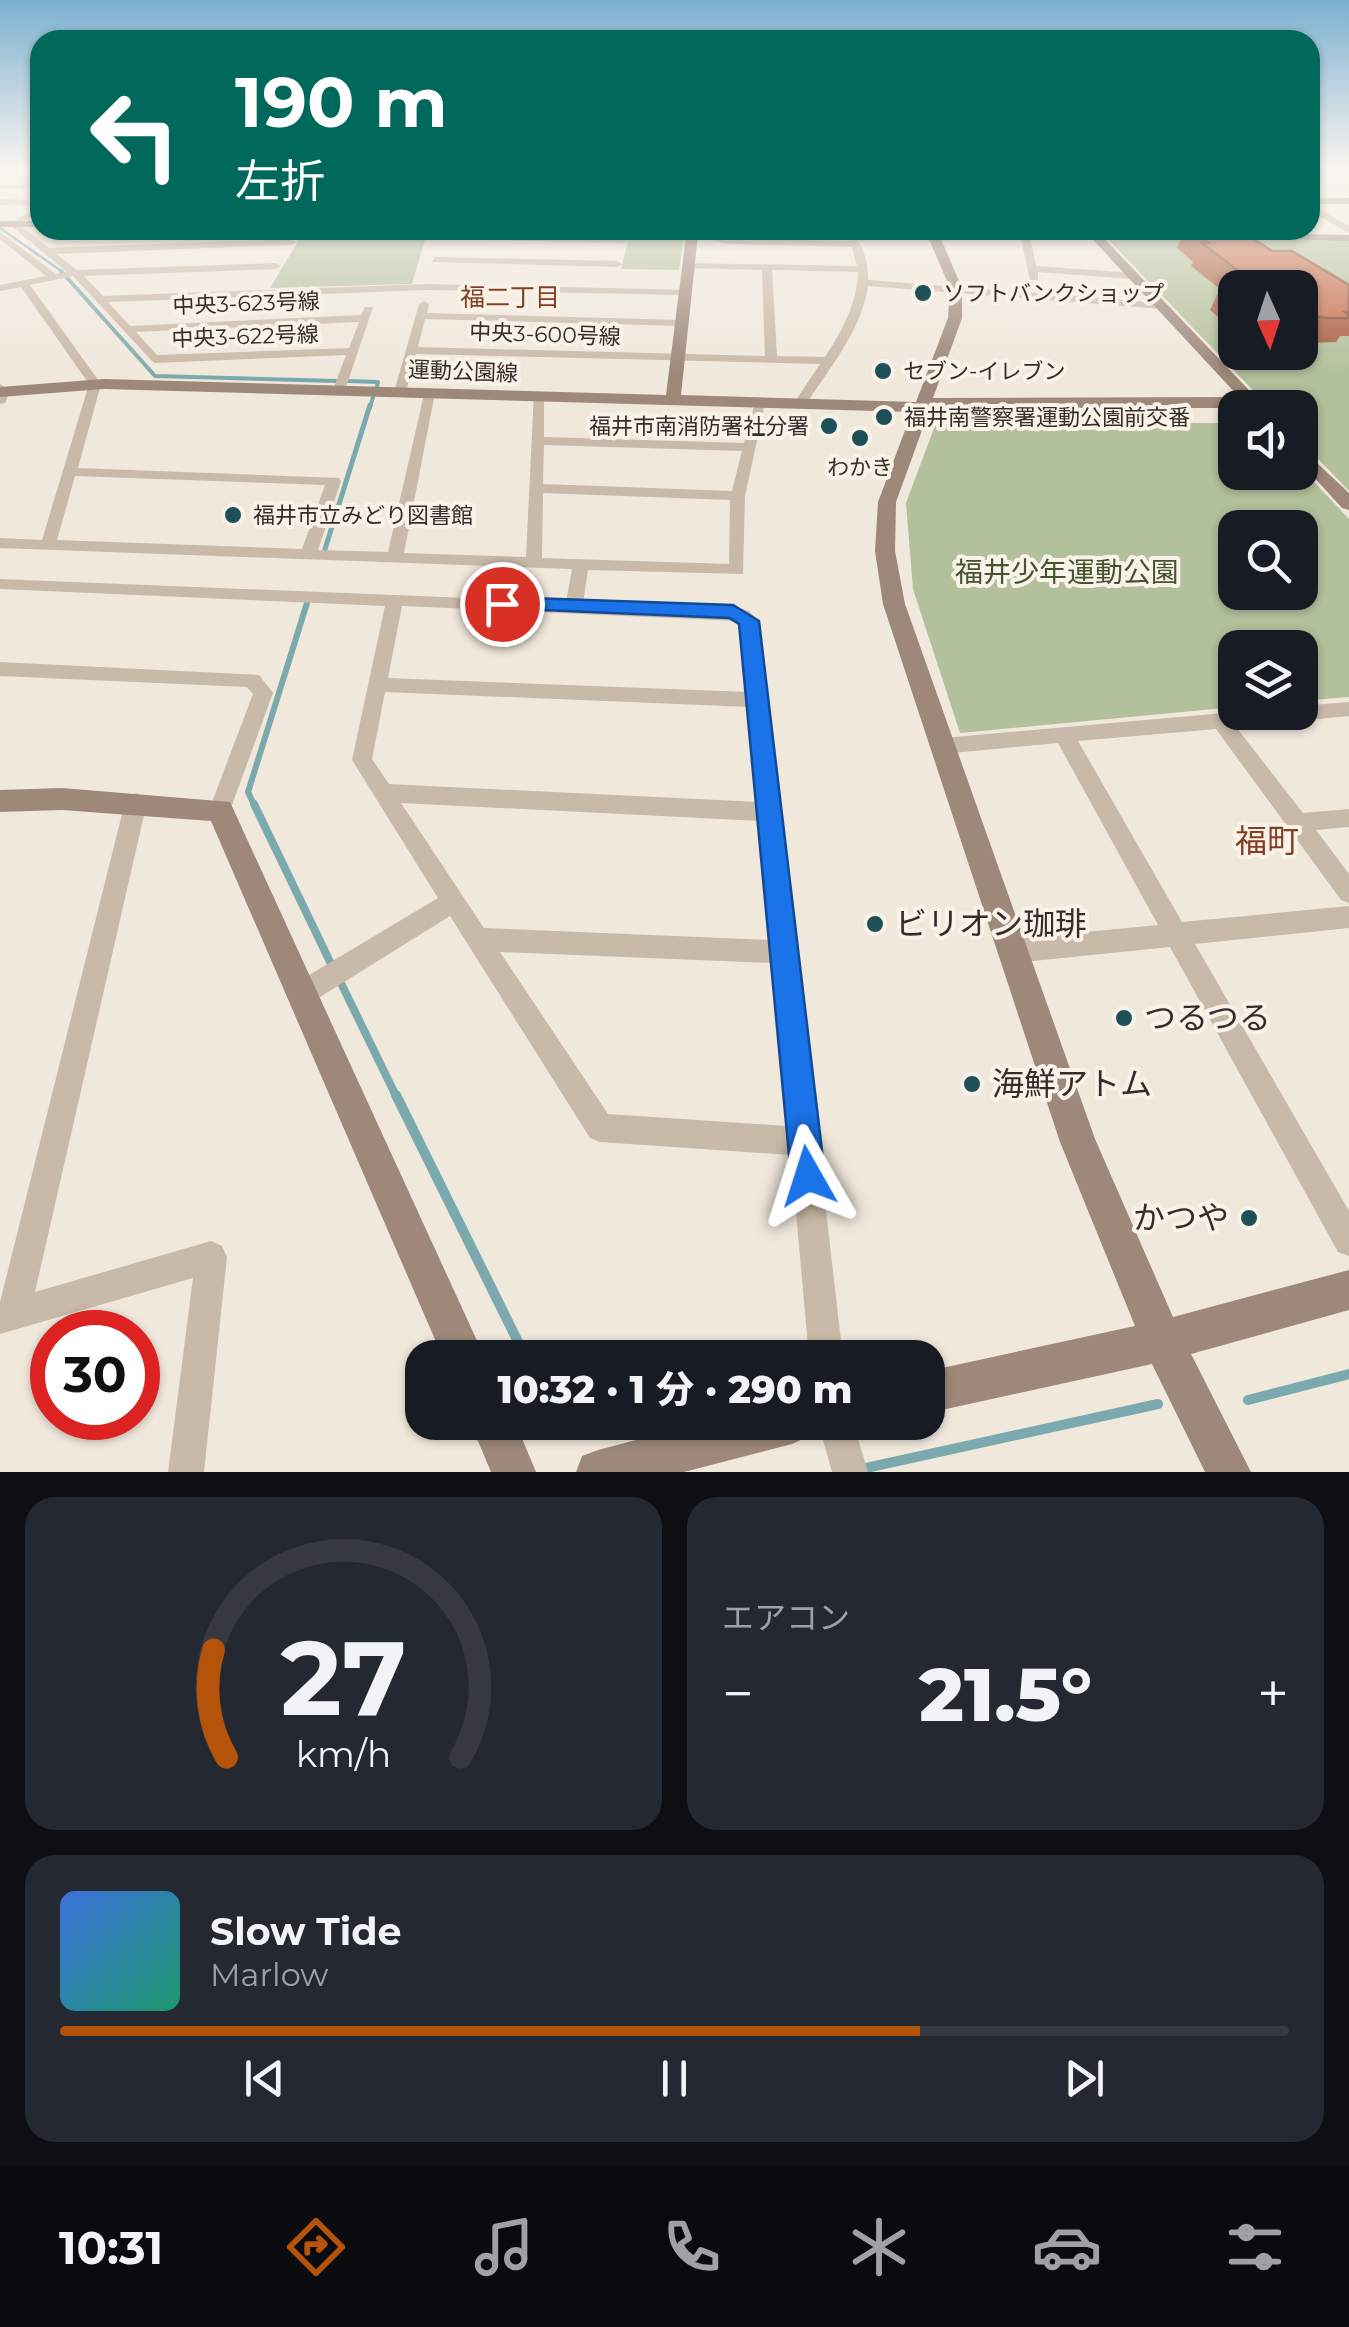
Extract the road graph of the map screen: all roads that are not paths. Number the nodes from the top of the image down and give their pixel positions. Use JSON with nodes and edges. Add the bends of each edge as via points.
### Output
{"nodes":[{"id":1,"x":3,"y":237,"type":"edge"},
{"id":2,"x":1322,"y":237,"type":"edge"},
{"id":3,"x":1349,"y":238,"type":"edge"},
{"id":4,"x":30,"y":240,"type":"edge"},
{"id":5,"x":147,"y":240,"type":"edge"},
{"id":6,"x":441,"y":240,"type":"edge"},
{"id":7,"x":624,"y":240,"type":"edge"},
{"id":8,"x":691,"y":240,"type":"edge"},
{"id":9,"x":729,"y":240,"type":"edge"},
{"id":10,"x":855,"y":240,"type":"edge"},
{"id":11,"x":935,"y":240,"type":"edge"},
{"id":12,"x":1026,"y":240,"type":"edge"},
{"id":13,"x":1099,"y":240,"type":"edge"},
{"id":14,"x":735,"y":241,"type":"joint"},
{"id":15,"x":291,"y":242,"type":"joint"},
{"id":16,"x":858,"y":244,"type":"junction"},
{"id":17,"x":140,"y":247,"type":"junction"},
{"id":18,"x":47,"y":251,"type":"junction"},
{"id":19,"x":436,"y":260,"type":"junction"},
{"id":20,"x":617,"y":264,"type":"junction"},
{"id":21,"x":688,"y":265,"type":"junction"},
{"id":22,"x":276,"y":266,"type":"junction"},
{"id":23,"x":766,"y":266,"type":"junction"},
{"id":24,"x":1033,"y":268,"type":"junction"},
{"id":25,"x":864,"y":269,"type":"junction"},
{"id":26,"x":64,"y":275,"type":"junction"},
{"id":27,"x":1133,"y":276,"type":"junction"},
{"id":28,"x":865,"y":283,"type":"junction"},
{"id":29,"x":22,"y":284,"type":"junction"},
{"id":30,"x":428,"y":287,"type":"junction"},
{"id":31,"x":0,"y":288,"type":"edge"},
{"id":32,"x":376,"y":288,"type":"junction"},
{"id":33,"x":956,"y":288,"type":"junction"},
{"id":34,"x":610,"y":290,"type":"junction"},
{"id":35,"x":260,"y":292,"type":"junction"},
{"id":36,"x":685,"y":292,"type":"junction"},
{"id":37,"x":1038,"y":295,"type":"junction"},
{"id":38,"x":102,"y":299,"type":"junction"},
{"id":39,"x":1162,"y":306,"type":"junction"},
{"id":40,"x":421,"y":316,"type":"junction"},
{"id":41,"x":366,"y":318,"type":"junction"},
{"id":42,"x":681,"y":323,"type":"junction"},
{"id":43,"x":128,"y":330,"type":"junction"},
{"id":44,"x":412,"y":350,"type":"junction"},
{"id":45,"x":353,"y":352,"type":"junction"},
{"id":46,"x":677,"y":358,"type":"junction"},
{"id":47,"x":771,"y":360,"type":"junction"},
{"id":48,"x":826,"y":361,"type":"junction"},
{"id":49,"x":95,"y":384,"type":"junction"},
{"id":50,"x":339,"y":390,"type":"junction"},
{"id":51,"x":1242,"y":390,"type":"edge"},
{"id":52,"x":400,"y":392,"type":"junction"},
{"id":53,"x":1,"y":393,"type":"edge"},
{"id":54,"x":430,"y":393,"type":"junction"},
{"id":55,"x":538,"y":396,"type":"junction"},
{"id":56,"x":673,"y":400,"type":"junction"},
{"id":57,"x":761,"y":402,"type":"junction"},
{"id":58,"x":800,"y":403,"type":"junction"},
{"id":59,"x":1218,"y":405,"type":"edge"},
{"id":60,"x":924,"y":407,"type":"junction"},
{"id":61,"x":1218,"y":414,"type":"edge"},
{"id":62,"x":537,"y":441,"type":"junction"},
{"id":63,"x":750,"y":446,"type":"junction"},
{"id":64,"x":1318,"y":471,"type":"edge"},
{"id":65,"x":69,"y":472,"type":"junction"},
{"id":66,"x":536,"y":488,"type":"junction"},
{"id":67,"x":738,"y":496,"type":"junction"},
{"id":68,"x":1349,"y":504,"type":"edge"},
{"id":69,"x":0,"y":543,"type":"edge"},
{"id":70,"x":48,"y":545,"type":"junction"},
{"id":71,"x":308,"y":554,"type":"junction"},
{"id":72,"x":395,"y":558,"type":"junction"},
{"id":73,"x":534,"y":563,"type":"junction"},
{"id":74,"x":581,"y":564,"type":"junction"},
{"id":75,"x":0,"y":584,"type":"edge"},
{"id":76,"x":395,"y":600,"type":"junction"},
{"id":77,"x":574,"y":606,"type":"junction"},
{"id":78,"x":0,"y":669,"type":"edge"},
{"id":79,"x":378,"y":685,"type":"junction"},
{"id":80,"x":760,"y":700,"type":"junction"},
{"id":81,"x":1349,"y":709,"type":"edge"},
{"id":82,"x":1318,"y":712,"type":"edge"},
{"id":83,"x":1218,"y":720,"type":"edge"},
{"id":84,"x":1228,"y":730,"type":"edge"},
{"id":85,"x":1064,"y":735,"type":"junction"},
{"id":86,"x":943,"y":746,"type":"junction"},
{"id":87,"x":384,"y":793,"type":"junction"},
{"id":88,"x":0,"y":802,"type":"edge"},
{"id":89,"x":136,"y":802,"type":"junction"},
{"id":90,"x":220,"y":810,"type":"junction"},
{"id":91,"x":771,"y":812,"type":"junction"},
{"id":92,"x":1349,"y":818,"type":"edge"},
{"id":93,"x":1297,"y":824,"type":"junction"},
{"id":94,"x":1349,"y":892,"type":"edge"},
{"id":95,"x":452,"y":902,"type":"junction"},
{"id":96,"x":1349,"y":917,"type":"edge"},
{"id":97,"x":1174,"y":936,"type":"junction"},
{"id":98,"x":478,"y":939,"type":"junction"},
{"id":99,"x":1013,"y":950,"type":"junction"},
{"id":100,"x":785,"y":952,"type":"junction"},
{"id":101,"x":312,"y":988,"type":"junction"},
{"id":102,"x":804,"y":1141,"type":"junction"},
{"id":103,"x":1349,"y":1241,"type":"edge"},
{"id":104,"x":1349,"y":1290,"type":"edge"},
{"id":105,"x":7,"y":1316,"type":"edge"},
{"id":106,"x":457,"y":1340,"type":"edge"},
{"id":107,"x":824,"y":1340,"type":"edge"},
{"id":108,"x":1162,"y":1341,"type":"junction"},
{"id":109,"x":945,"y":1388,"type":"edge"},
{"id":110,"x":500,"y":1440,"type":"edge"},
{"id":111,"x":722,"y":1440,"type":"edge"},
{"id":112,"x":186,"y":1472,"type":"edge"},
{"id":113,"x":514,"y":1472,"type":"edge"},
{"id":114,"x":598,"y":1472,"type":"edge"},
{"id":115,"x":1229,"y":1472,"type":"edge"}],
"edges":[{"from":1,"to":26,"type":"street"},
{"from":2,"to":3,"type":"street"},
{"from":4,"to":18,"type":"street","name":"中央3-622号線"},
{"from":5,"to":17,"type":"street"},
{"from":6,"to":19,"type":"street"},
{"from":7,"to":20,"type":"street"},
{"from":8,"to":21,"type":"street"},
{"from":9,"to":14,"type":"street"},
{"from":10,"to":16,"type":"street"},
{"from":11,"to":33,"type":"street"},
{"from":12,"to":24,"type":"street"},
{"from":13,"to":27,"type":"street"},
{"from":14,"to":16,"type":"street"},
{"from":15,"to":17,"type":"street"},
{"from":15,"to":22,"type":"street"},
{"from":16,"to":25,"type":"street"},
{"from":17,"to":18,"type":"street"},
{"from":18,"to":26,"type":"street","name":"中央3-622号線"},
{"from":19,"to":20,"type":"street"},
{"from":19,"to":30,"type":"street"},
{"from":20,"to":34,"type":"street"},
{"from":21,"to":23,"type":"street"},
{"from":21,"to":36,"type":"street"},
{"from":22,"to":26,"type":"street"},
{"from":22,"to":35,"type":"street"},
{"from":23,"to":25,"type":"street"},
{"from":23,"to":47,"type":"street"},
{"from":24,"to":27,"type":"street"},
{"from":24,"to":37,"type":"street"},
{"from":25,"to":28,"type":"street"},
{"from":26,"to":29,"type":"street"},
{"from":26,"to":38,"type":"street","name":"中央3-622号線"},
{"from":27,"to":39,"type":"street"},
{"from":28,"to":33,"type":"street"},
{"from":28,"to":48,"type":"street","via":[[853,320]]},
{"from":29,"to":31,"type":"street"},
{"from":29,"to":49,"type":"street"},
{"from":30,"to":32,"type":"street"},
{"from":30,"to":34,"type":"street"},
{"from":30,"to":40,"type":"street"},
{"from":32,"to":35,"type":"street"},
{"from":32,"to":41,"type":"street"},
{"from":33,"to":37,"type":"street"},
{"from":33,"to":60,"type":"street","via":[[951,332]]},
{"from":34,"to":36,"type":"street"},
{"from":35,"to":38,"type":"street"},
{"from":36,"to":42,"type":"street"},
{"from":37,"to":39,"type":"street"},
{"from":38,"to":43,"type":"street","name":"中央3-622号線"},
{"from":39,"to":51,"type":"street"},
{"from":40,"to":42,"type":"street"},
{"from":40,"to":44,"type":"street"},
{"from":41,"to":43,"type":"street","name":"中央3-623号線"},
{"from":41,"to":45,"type":"street"},
{"from":42,"to":46,"type":"street"},
{"from":43,"to":45,"type":"street","name":"中央3-622号線","via":[[154,359]]},
{"from":44,"to":46,"type":"street","name":"中央3-600号線"},
{"from":44,"to":52,"type":"street"},
{"from":45,"to":50,"type":"street"},
{"from":46,"to":47,"type":"street","name":"中央3-600号線"},
{"from":46,"to":56,"type":"street"},
{"from":47,"to":48,"type":"street","name":"中央3-600号線"},
{"from":48,"to":58,"type":"street"},
{"from":49,"to":50,"type":"street","name":"運動公園線"},
{"from":49,"to":53,"type":"street","name":"運動公園線"},
{"from":49,"to":65,"type":"street"},
{"from":50,"to":52,"type":"street","name":"運動公園線"},
{"from":52,"to":54,"type":"street","name":"運動公園線"},
{"from":54,"to":55,"type":"street","name":"運動公園線"},
{"from":54,"to":72,"type":"street"},
{"from":55,"to":56,"type":"street","name":"運動公園線"},
{"from":55,"to":62,"type":"street"},
{"from":56,"to":57,"type":"street","name":"運動公園線"},
{"from":57,"to":58,"type":"street","name":"運動公園線"},
{"from":57,"to":63,"type":"street"},
{"from":58,"to":60,"type":"street","name":"運動公園線"},
{"from":59,"to":60,"type":"street"},
{"from":60,"to":61,"type":"street","via":[[932,413]]},
{"from":60,"to":86,"type":"street","via":[[891,482],[885,551],[894,604]]},
{"from":62,"to":63,"type":"street"},
{"from":62,"to":66,"type":"street"},
{"from":63,"to":67,"type":"street"},
{"from":64,"to":68,"type":"street"},
{"from":65,"to":70,"type":"street"},
{"from":65,"to":71,"type":"street","via":[[334,481]]},
{"from":66,"to":67,"type":"street"},
{"from":66,"to":73,"type":"street"},
{"from":67,"to":74,"type":"street","via":[[738,570]]},
{"from":69,"to":70,"type":"street"},
{"from":70,"to":71,"type":"street"},
{"from":71,"to":72,"type":"street"},
{"from":72,"to":73,"type":"street"},
{"from":73,"to":74,"type":"street"},
{"from":74,"to":77,"type":"street"},
{"from":75,"to":76,"type":"street"},
{"from":76,"to":77,"type":"street"},
{"from":76,"to":79,"type":"street"},
{"from":77,"to":80,"type":"street","via":[[744,615]]},
{"from":78,"to":90,"type":"street","via":[[252,680],[263,693]]},
{"from":79,"to":80,"type":"street"},
{"from":79,"to":87,"type":"street","via":[[362,760]]},
{"from":80,"to":91,"type":"street"},
{"from":81,"to":82,"type":"street"},
{"from":83,"to":85,"type":"street"},
{"from":84,"to":93,"type":"street"},
{"from":85,"to":86,"type":"street"},
{"from":85,"to":97,"type":"street"},
{"from":86,"to":99,"type":"street"},
{"from":87,"to":91,"type":"street"},
{"from":87,"to":95,"type":"street"},
{"from":88,"to":89,"type":"street"},
{"from":89,"to":90,"type":"street"},
{"from":89,"to":105,"type":"street"},
{"from":90,"to":101,"type":"street"},
{"from":91,"to":100,"type":"street"},
{"from":92,"to":93,"type":"street"},
{"from":93,"to":94,"type":"street"},
{"from":95,"to":98,"type":"street"},
{"from":95,"to":101,"type":"street"},
{"from":96,"to":97,"type":"street"},
{"from":97,"to":99,"type":"street"},
{"from":97,"to":103,"type":"street"},
{"from":98,"to":100,"type":"street"},
{"from":98,"to":102,"type":"street","via":[[600,1128]]},
{"from":99,"to":108,"type":"street","via":[[1078,1142]]},
{"from":100,"to":102,"type":"street"},
{"from":101,"to":106,"type":"street"},
{"from":102,"to":107,"type":"street"},
{"from":104,"to":108,"type":"street"},
{"from":105,"to":112,"type":"street","via":[[211,1257]]},
{"from":108,"to":109,"type":"street"},
{"from":108,"to":115,"type":"street"},
{"from":110,"to":113,"type":"street"},
{"from":111,"to":114,"type":"street"}]}
